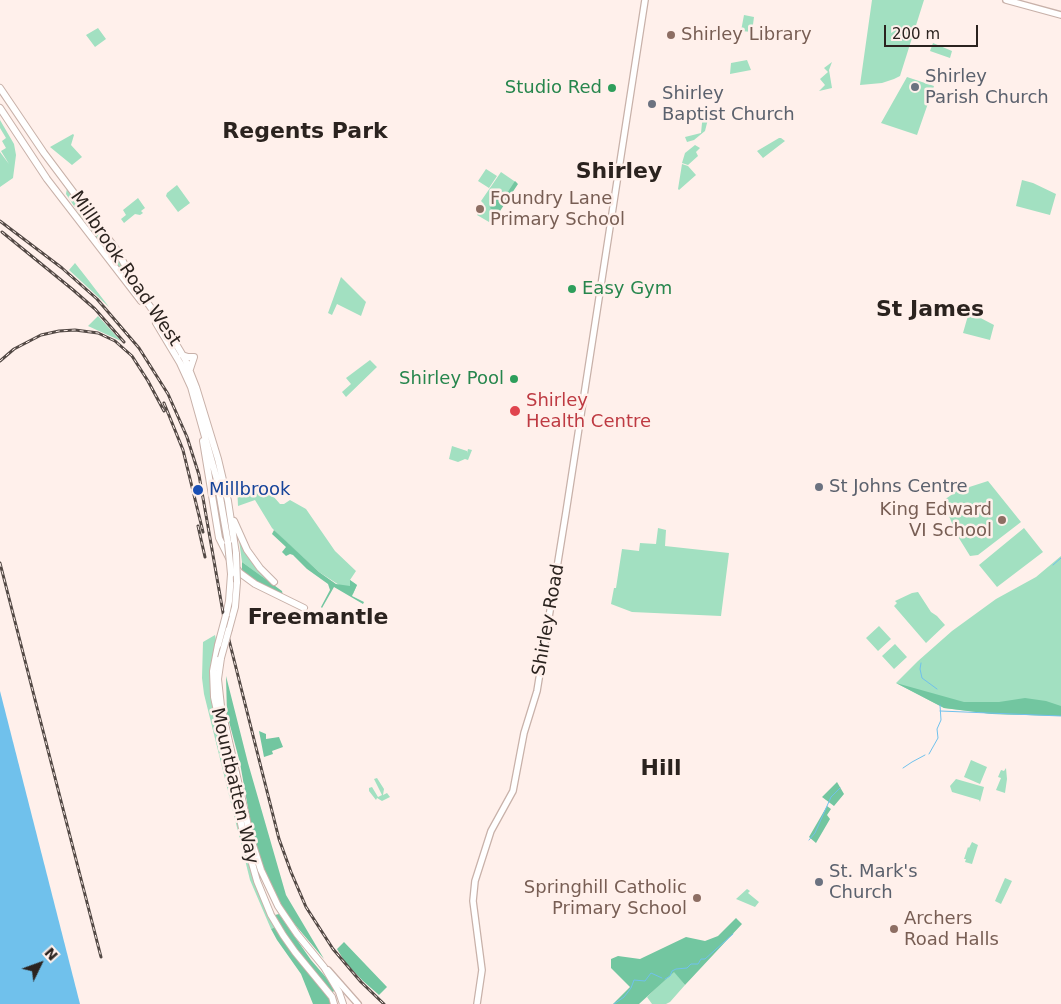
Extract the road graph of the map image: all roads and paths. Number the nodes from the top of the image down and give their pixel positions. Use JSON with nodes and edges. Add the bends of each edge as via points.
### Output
{"nodes":[{"id":1,"x":645,"y":0,"type":"edge"},
{"id":2,"x":1006,"y":0,"type":"edge"},
{"id":3,"x":1061,"y":15,"type":"edge"},
{"id":4,"x":0,"y":88,"type":"edge"},
{"id":5,"x":0,"y":108,"type":"edge"},
{"id":6,"x":200,"y":417,"type":"junction"},
{"id":7,"x":228,"y":501,"type":"junction"},
{"id":8,"x":228,"y":543,"type":"joint"},
{"id":9,"x":274,"y":582,"type":"dead end"},
{"id":10,"x":304,"y":608,"type":"dead end"},
{"id":11,"x":324,"y":967,"type":"junction"},
{"id":12,"x":336,"y":1004,"type":"edge"},
{"id":13,"x":343,"y":1004,"type":"edge"},
{"id":14,"x":358,"y":1004,"type":"edge"},
{"id":15,"x":477,"y":1004,"type":"edge"}],
"edges":[{"from":1,"to":15,"type":"main road","name":"Shirley Road","via":[[537,691],[524,733],[513,791],[491,831],[475,882],[473,901],[482,970]]},
{"from":2,"to":3,"type":"main road"},
{"from":4,"to":7,"type":"highway","name":"Millbrook Road West","via":[[116,249],[182,355],[194,357],[190,370]]},
{"from":5,"to":6,"type":"highway","name":"Millbrook Road West","via":[[47,179],[133,290],[171,346],[191,388]]},
{"from":6,"to":8,"type":"highway","name":"Millbrook Road West","via":[[217,480]]},
{"from":6,"to":10,"type":"highway","via":[[219,538],[225,553],[248,580]]},
{"from":7,"to":9,"type":"highway","via":[[247,550]]},
{"from":7,"to":11,"type":"highway","name":"Mountbatten Way","bridge":true,"via":[[237,582],[235,607],[218,680],[221,706],[256,856],[278,906]]},
{"from":8,"to":12,"type":"highway","name":"Mountbatten Way","bridge":true,"via":[[231,574],[226,615],[213,671],[214,697],[242,828],[256,881],[271,915]]},
{"from":11,"to":13,"type":"highway"},
{"from":11,"to":14,"type":"main road","name":"Mountbatten Way"}]}
